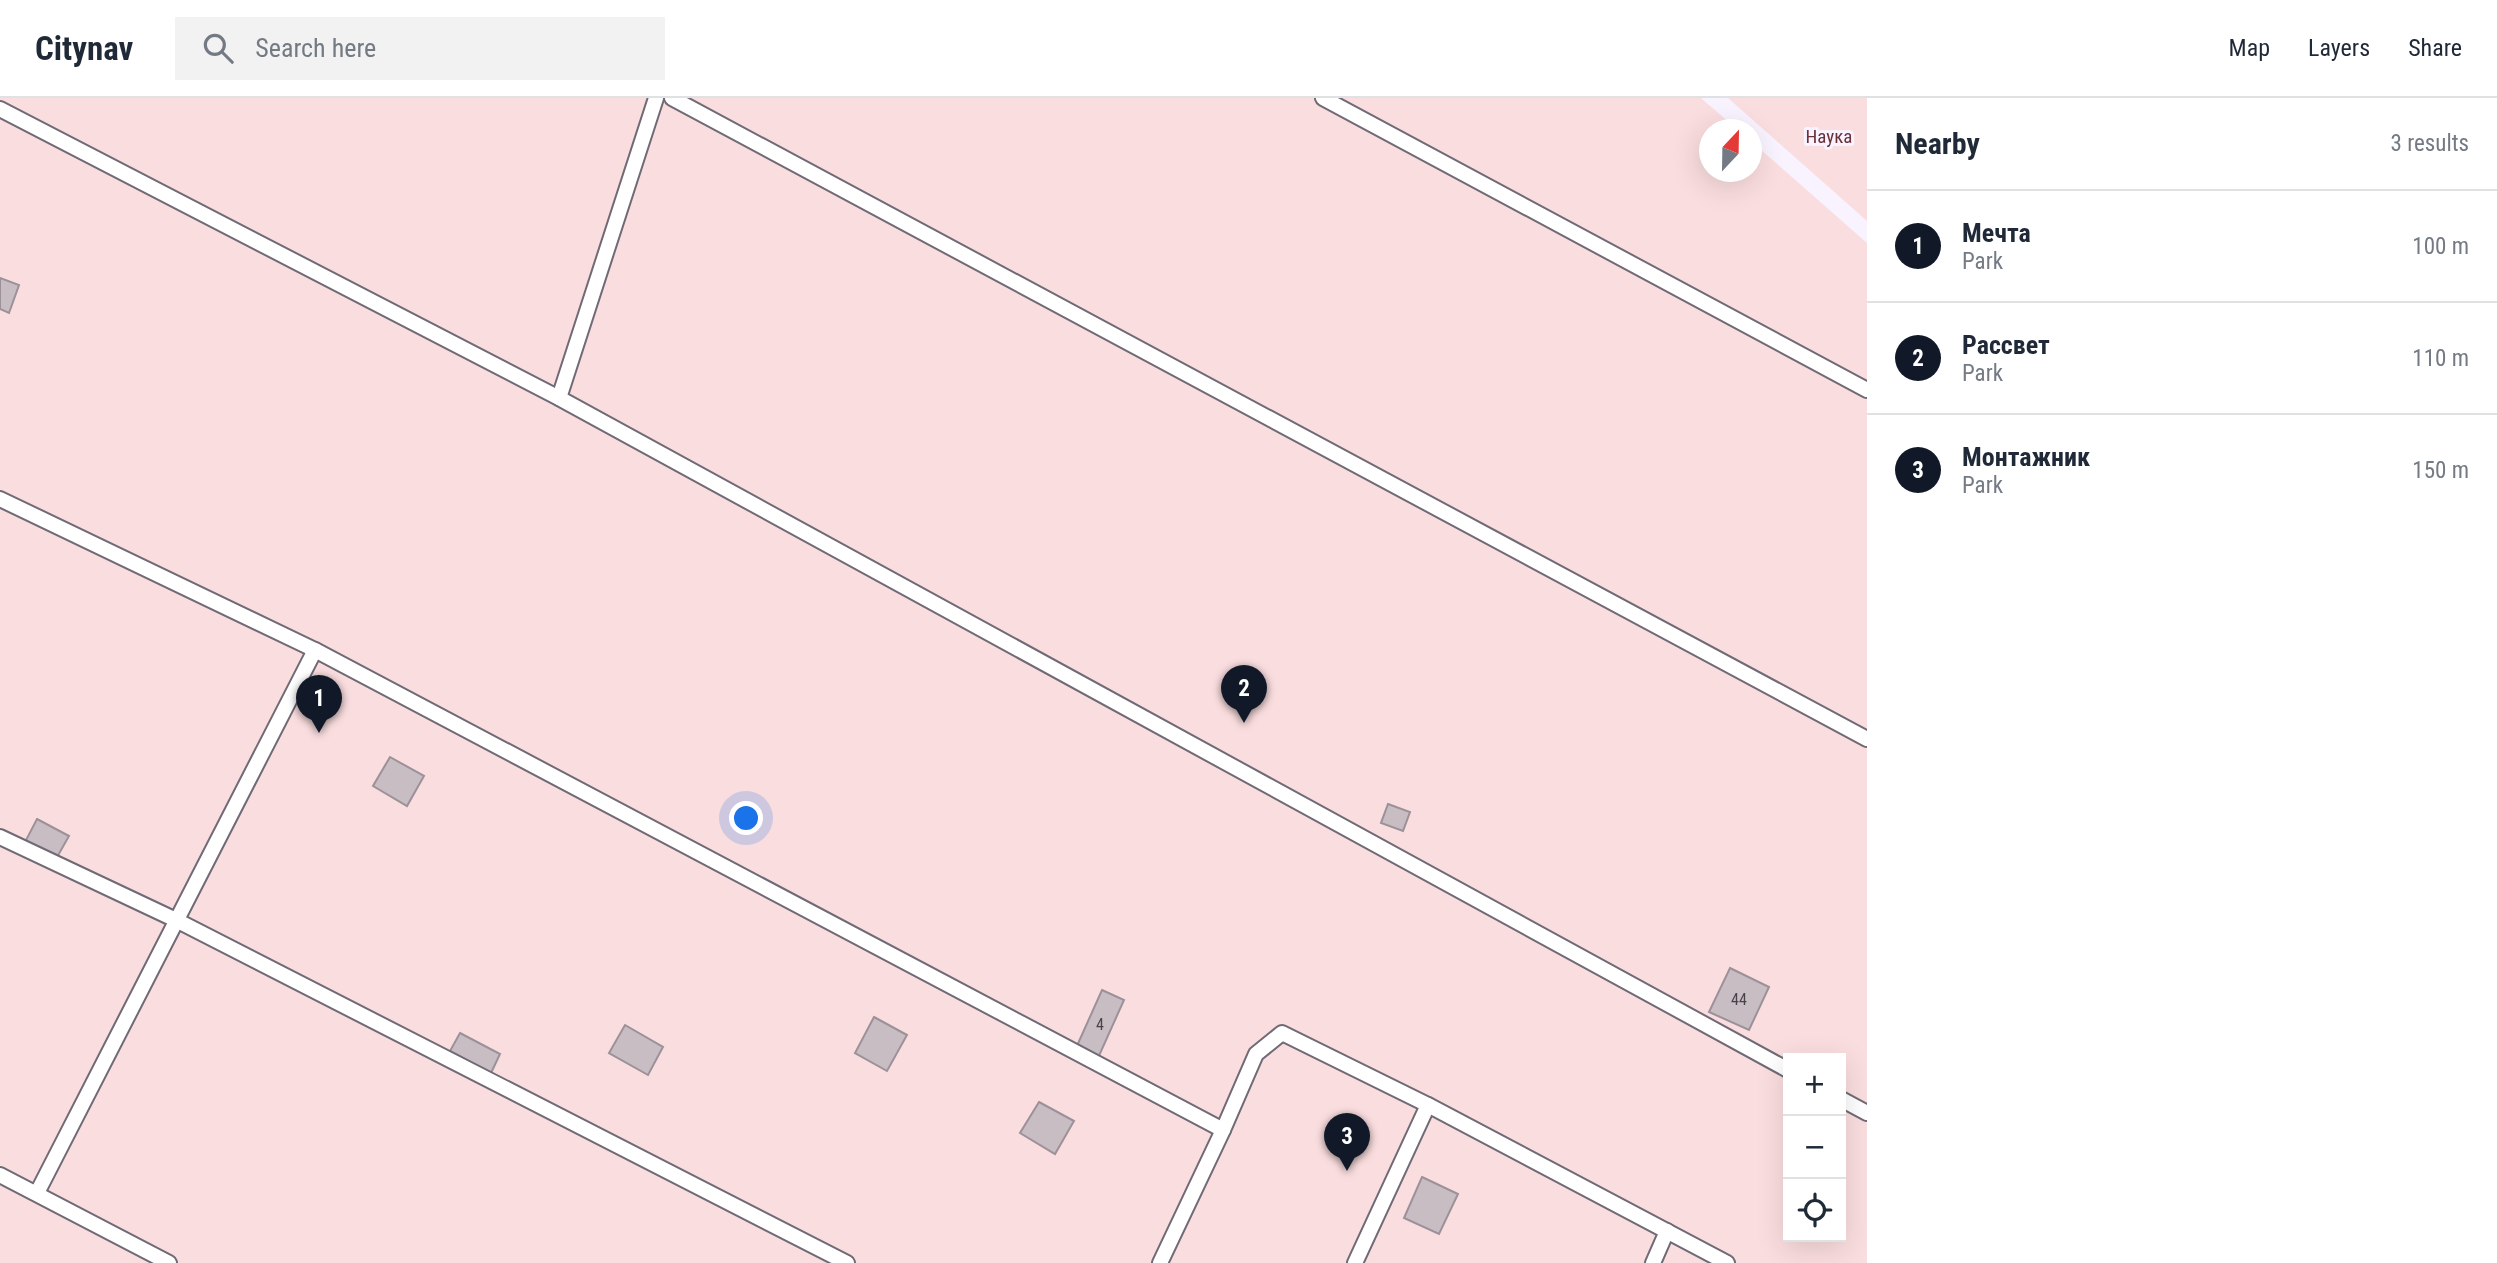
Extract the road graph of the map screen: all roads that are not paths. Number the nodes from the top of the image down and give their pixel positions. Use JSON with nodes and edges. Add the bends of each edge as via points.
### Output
{"nodes":[{"id":1,"x":656,"y":98,"type":"edge"},
{"id":2,"x":672,"y":98,"type":"edge"},
{"id":3,"x":1323,"y":98,"type":"edge"},
{"id":4,"x":0,"y":109,"type":"edge"},
{"id":5,"x":1867,"y":390,"type":"edge"},
{"id":6,"x":559,"y":398,"type":"junction"},
{"id":7,"x":0,"y":499,"type":"edge"},
{"id":8,"x":315,"y":650,"type":"junction"},
{"id":9,"x":1867,"y":739,"type":"edge"},
{"id":10,"x":0,"y":837,"type":"edge"},
{"id":11,"x":176,"y":920,"type":"junction"},
{"id":12,"x":1783,"y":1067,"type":"edge"},
{"id":13,"x":1846,"y":1102,"type":"edge"},
{"id":14,"x":1428,"y":1104,"type":"junction"},
{"id":15,"x":1867,"y":1114,"type":"edge"},
{"id":16,"x":1223,"y":1130,"type":"junction"},
{"id":17,"x":0,"y":1175,"type":"edge"},
{"id":18,"x":37,"y":1193,"type":"junction"},
{"id":19,"x":1667,"y":1231,"type":"junction"},
{"id":20,"x":169,"y":1263,"type":"edge"},
{"id":21,"x":847,"y":1263,"type":"edge"},
{"id":22,"x":1160,"y":1263,"type":"edge"},
{"id":23,"x":1355,"y":1263,"type":"edge"},
{"id":24,"x":1653,"y":1263,"type":"edge"},
{"id":25,"x":1727,"y":1263,"type":"edge"}],
"edges":[{"from":1,"to":6,"type":"lane"},
{"from":2,"to":9,"type":"lane"},
{"from":3,"to":5,"type":"lane"},
{"from":4,"to":6,"type":"lane"},
{"from":6,"to":12,"type":"lane"},
{"from":7,"to":8,"type":"lane"},
{"from":8,"to":11,"type":"lane"},
{"from":8,"to":16,"type":"lane"},
{"from":10,"to":11,"type":"lane"},
{"from":11,"to":18,"type":"lane"},
{"from":11,"to":21,"type":"lane"},
{"from":13,"to":15,"type":"lane"},
{"from":14,"to":16,"type":"lane","via":[[1282,1033],[1256,1054]]},
{"from":14,"to":19,"type":"lane"},
{"from":14,"to":23,"type":"lane"},
{"from":16,"to":22,"type":"lane"},
{"from":17,"to":18,"type":"lane"},
{"from":18,"to":20,"type":"lane"},
{"from":19,"to":24,"type":"lane"},
{"from":19,"to":25,"type":"lane"}]}
